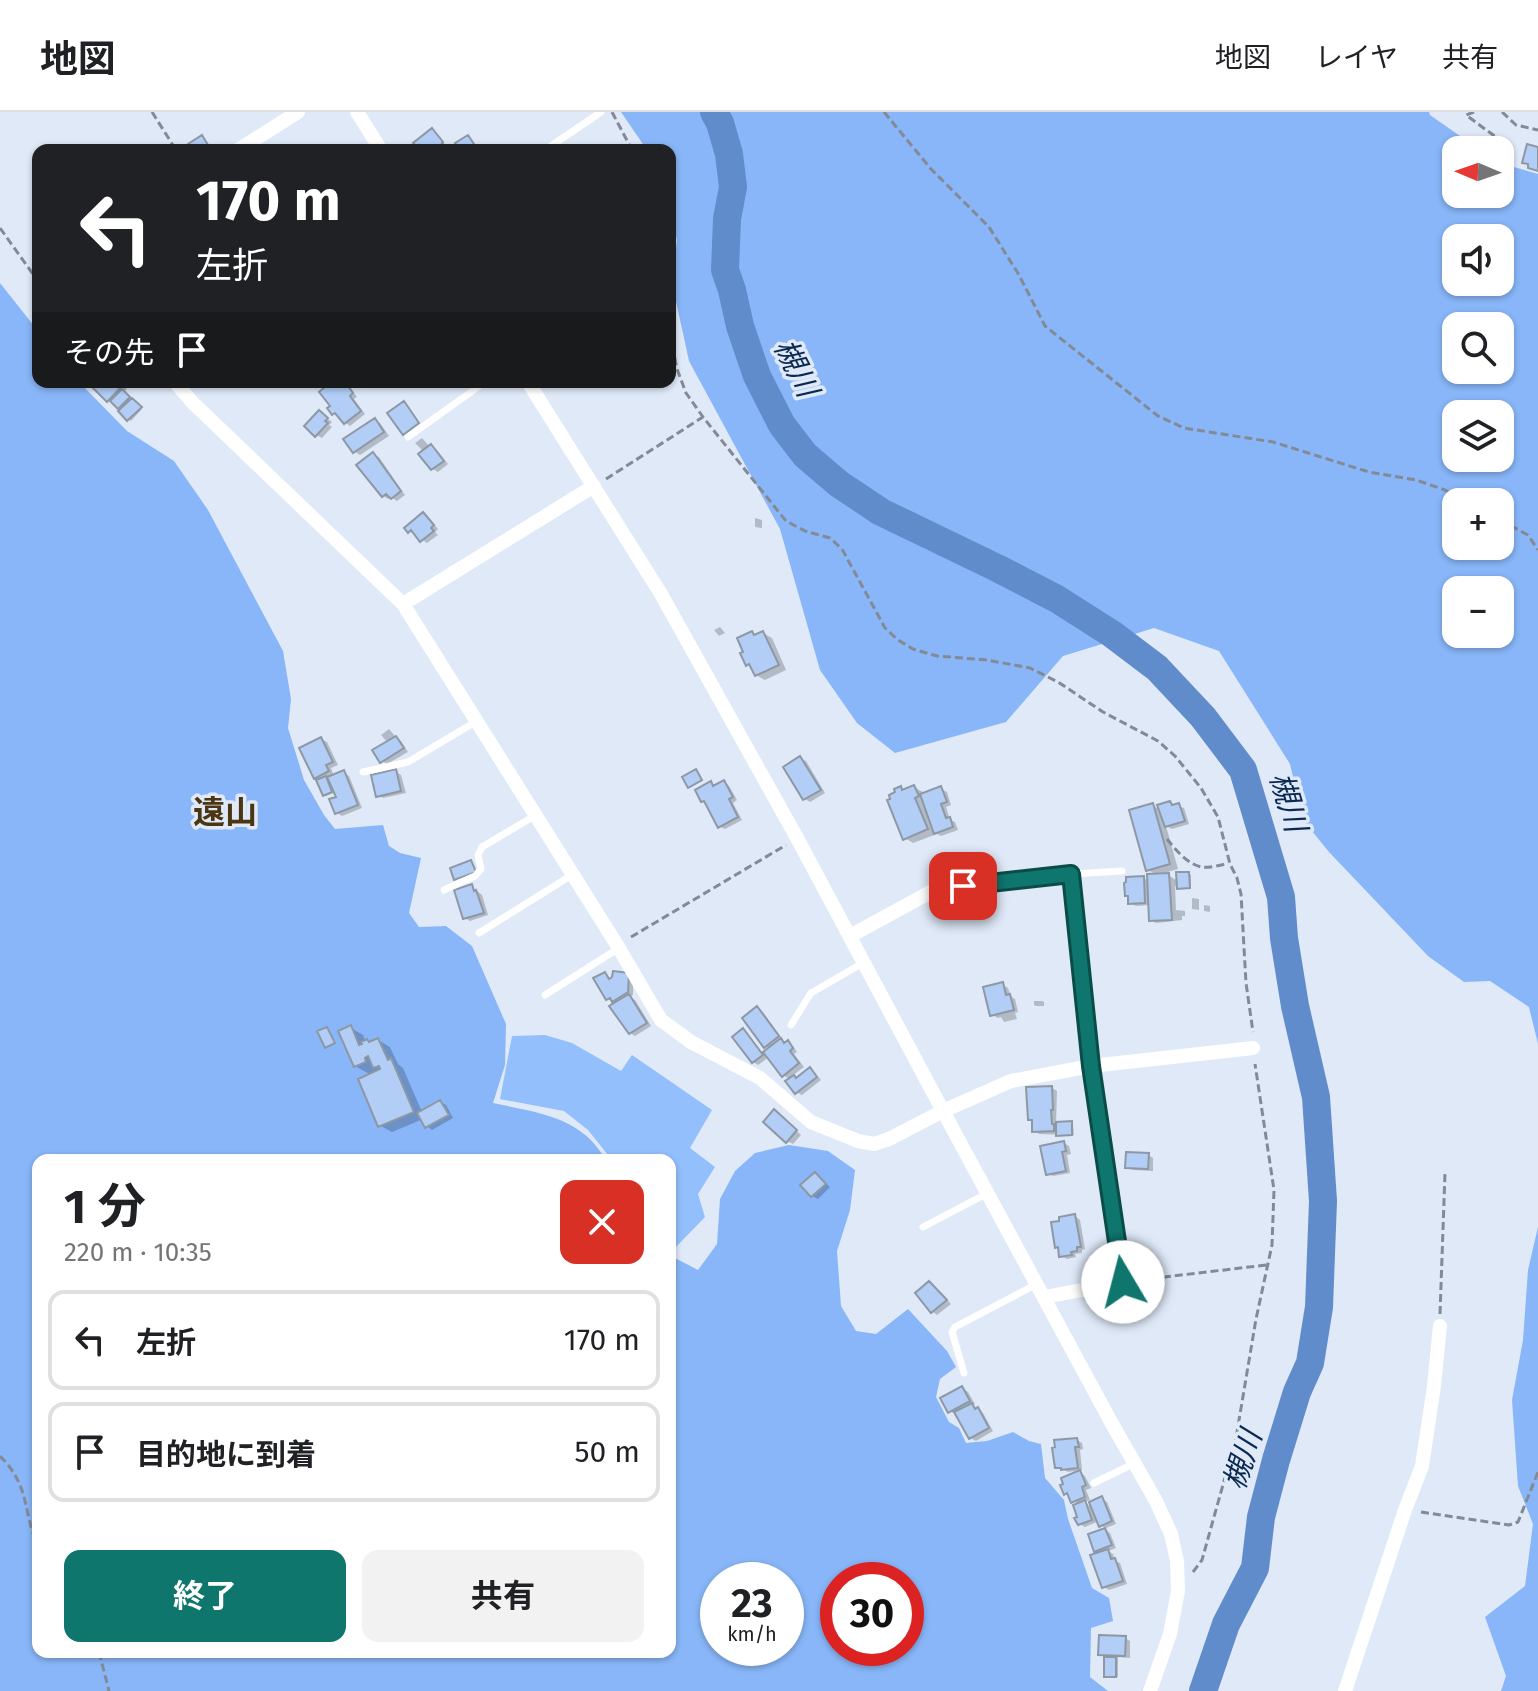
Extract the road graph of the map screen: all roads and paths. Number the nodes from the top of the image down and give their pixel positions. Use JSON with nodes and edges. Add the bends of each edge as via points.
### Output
{"nodes":[{"id":1,"x":152,"y":112,"type":"edge"},
{"id":2,"x":298,"y":112,"type":"edge"},
{"id":3,"x":357,"y":112,"type":"edge"},
{"id":4,"x":601,"y":112,"type":"edge"},
{"id":5,"x":612,"y":112,"type":"edge"},
{"id":6,"x":884,"y":112,"type":"edge"},
{"id":7,"x":1474,"y":112,"type":"edge"},
{"id":8,"x":1502,"y":112,"type":"edge"},
{"id":9,"x":1538,"y":130,"type":"edge"},
{"id":10,"x":1494,"y":136,"type":"edge"},
{"id":11,"x":172,"y":144,"type":"edge"},
{"id":12,"x":247,"y":144,"type":"edge"},
{"id":13,"x":377,"y":144,"type":"edge"},
{"id":14,"x":554,"y":144,"type":"edge"},
{"id":15,"x":629,"y":144,"type":"edge"},
{"id":16,"x":0,"y":228,"type":"edge"},
{"id":17,"x":32,"y":273,"type":"edge"},
{"id":18,"x":676,"y":364,"type":"edge"},
{"id":19,"x":180,"y":388,"type":"edge"},
{"id":20,"x":477,"y":388,"type":"edge"},
{"id":21,"x":532,"y":388,"type":"edge"},
{"id":22,"x":703,"y":417,"type":"dead end"},
{"id":23,"x":408,"y":437,"type":"dead end"},
{"id":24,"x":594,"y":486,"type":"junction"},
{"id":25,"x":1442,"y":489,"type":"edge"},
{"id":26,"x":1514,"y":528,"type":"edge"},
{"id":27,"x":1538,"y":550,"type":"edge"},
{"id":28,"x":403,"y":604,"type":"junction"},
{"id":29,"x":477,"y":721,"type":"junction"},
{"id":30,"x":363,"y":772,"type":"dead end"},
{"id":31,"x":536,"y":815,"type":"junction"},
{"id":32,"x":797,"y":838,"type":"junction"},
{"id":33,"x":1167,"y":839,"type":"dead end"},
{"id":34,"x":1230,"y":864,"type":"dead end"},
{"id":35,"x":1122,"y":871,"type":"dead end"},
{"id":36,"x":572,"y":874,"type":"junction"},
{"id":37,"x":1071,"y":874,"type":"junction"},
{"id":38,"x":444,"y":890,"type":"dead end"},
{"id":39,"x":479,"y":933,"type":"dead end"},
{"id":40,"x":850,"y":936,"type":"junction"},
{"id":41,"x":618,"y":946,"type":"junction"},
{"id":42,"x":864,"y":962,"type":"junction"},
{"id":43,"x":545,"y":995,"type":"dead end"},
{"id":44,"x":791,"y":1025,"type":"dead end"},
{"id":45,"x":1253,"y":1048,"type":"dead end"},
{"id":46,"x":1091,"y":1066,"type":"junction"},
{"id":47,"x":943,"y":1111,"type":"junction"},
{"id":48,"x":1445,"y":1173,"type":"dead end"},
{"id":49,"x":988,"y":1193,"type":"junction"},
{"id":50,"x":923,"y":1227,"type":"dead end"},
{"id":51,"x":1267,"y":1265,"type":"dead end"},
{"id":52,"x":1123,"y":1282,"type":"junction"},
{"id":53,"x":1041,"y":1290,"type":"junction"},
{"id":54,"x":1440,"y":1326,"type":"joint"},
{"id":55,"x":964,"y":1373,"type":"dead end"},
{"id":56,"x":0,"y":1456,"type":"edge"},
{"id":57,"x":1135,"y":1463,"type":"junction"},
{"id":58,"x":1538,"y":1472,"type":"edge"},
{"id":59,"x":1094,"y":1483,"type":"dead end"},
{"id":60,"x":1405,"y":1510,"type":"junction"},
{"id":61,"x":32,"y":1524,"type":"edge"},
{"id":62,"x":101,"y":1658,"type":"edge"},
{"id":63,"x":109,"y":1691,"type":"edge"},
{"id":64,"x":1150,"y":1691,"type":"edge"},
{"id":65,"x":1345,"y":1691,"type":"edge"}],
"edges":[{"from":1,"to":11,"type":"path"},
{"from":2,"to":12,"type":"street"},
{"from":3,"to":13,"type":"street"},
{"from":4,"to":14,"type":"lane"},
{"from":5,"to":15,"type":"path"},
{"from":6,"to":25,"type":"path","via":[[989,227],[1045,326],[1158,416],[1184,428],[1273,442]]},
{"from":7,"to":10,"type":"path","via":[[1466,115]]},
{"from":8,"to":9,"type":"path","via":[[1516,125]]},
{"from":16,"to":17,"type":"path"},
{"from":18,"to":22,"type":"path","via":[[686,393]]},
{"from":19,"to":28,"type":"street"},
{"from":20,"to":23,"type":"lane"},
{"from":21,"to":24,"type":"street"},
{"from":24,"to":28,"type":"street"},
{"from":24,"to":32,"type":"street","via":[[661,594]]},
{"from":26,"to":27,"type":"path","via":[[1528,535]]},
{"from":28,"to":29,"type":"street"},
{"from":29,"to":30,"type":"lane","via":[[408,762]]},
{"from":29,"to":31,"type":"street"},
{"from":31,"to":36,"type":"street"},
{"from":31,"to":38,"type":"lane","via":[[482,847],[481,869],[475,876]]},
{"from":32,"to":40,"type":"street"},
{"from":32,"to":41,"type":"path"},
{"from":33,"to":34,"type":"path","via":[[1195,864]]},
{"from":35,"to":37,"type":"lane"},
{"from":36,"to":39,"type":"lane"},
{"from":36,"to":41,"type":"street"},
{"from":37,"to":40,"type":"street","via":[[936,889]]},
{"from":37,"to":46,"type":"street"},
{"from":40,"to":42,"type":"street"},
{"from":41,"to":43,"type":"lane"},
{"from":41,"to":47,"type":"street","via":[[661,1020],[760,1078],[811,1122],[874,1144]]},
{"from":42,"to":44,"type":"lane","via":[[811,993]]},
{"from":42,"to":47,"type":"street"},
{"from":45,"to":46,"type":"street"},
{"from":46,"to":47,"type":"street","via":[[1011,1081]]},
{"from":46,"to":52,"type":"street"},
{"from":47,"to":49,"type":"street"},
{"from":48,"to":54,"type":"path"},
{"from":49,"to":50,"type":"lane"},
{"from":49,"to":53,"type":"street"},
{"from":51,"to":52,"type":"path"},
{"from":52,"to":53,"type":"street"},
{"from":53,"to":55,"type":"lane","via":[[955,1327]]},
{"from":53,"to":57,"type":"street"},
{"from":54,"to":60,"type":"street","via":[[1422,1466]]},
{"from":56,"to":61,"type":"path","via":[[21,1484]]},
{"from":57,"to":59,"type":"lane"},
{"from":57,"to":64,"type":"street","via":[[1171,1534],[1177,1561],[1175,1616]]},
{"from":58,"to":60,"type":"path","via":[[1518,1522],[1509,1525]]},
{"from":60,"to":65,"type":"street"},
{"from":62,"to":63,"type":"path"}]}
